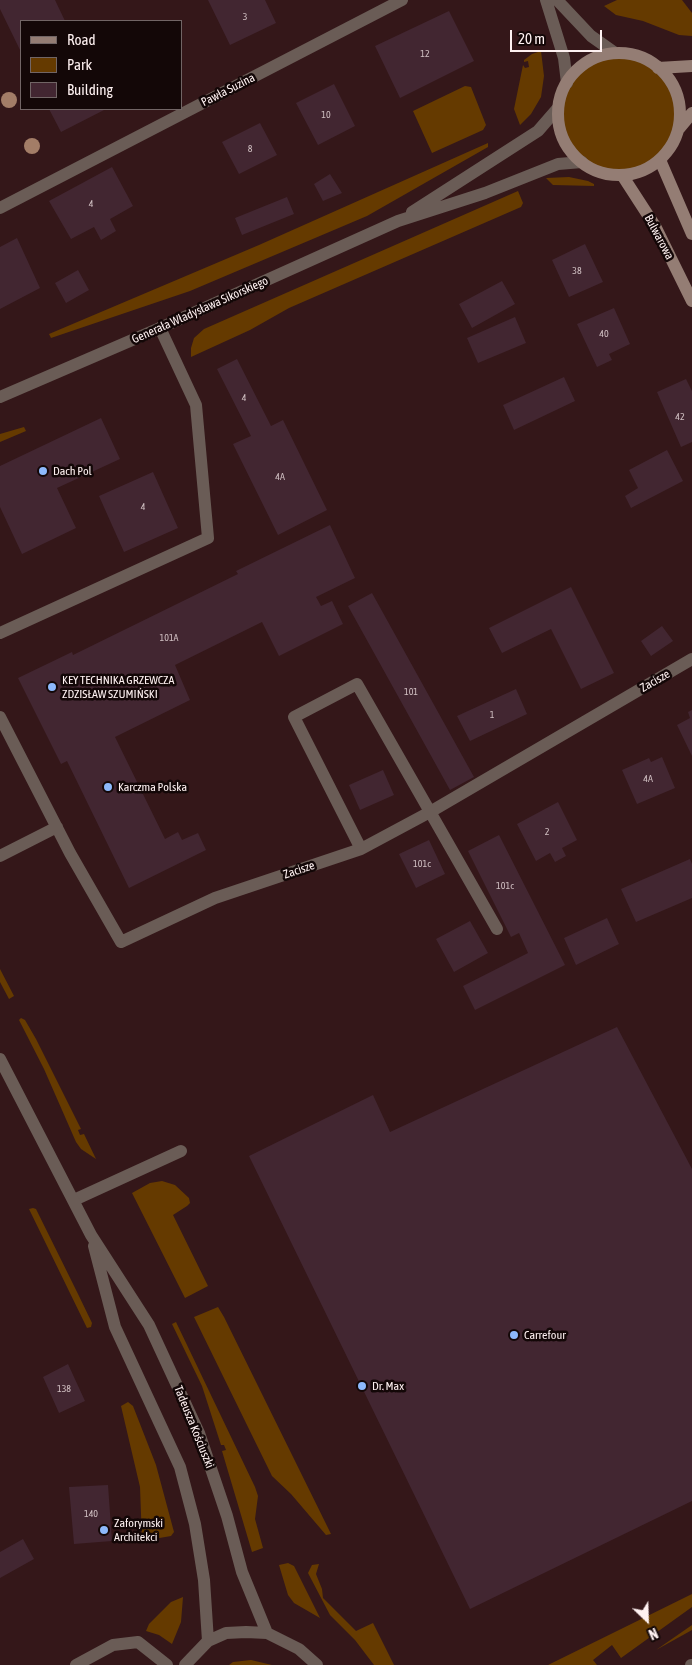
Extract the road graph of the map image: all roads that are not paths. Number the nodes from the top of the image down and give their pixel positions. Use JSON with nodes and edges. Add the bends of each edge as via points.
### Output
{"nodes":[{"id":1,"x":402,"y":0,"type":"edge"},
{"id":2,"x":546,"y":0,"type":"edge"},
{"id":3,"x":557,"y":0,"type":"edge"},
{"id":4,"x":615,"y":53,"type":"junction"},
{"id":5,"x":692,"y":66,"type":"edge"},
{"id":6,"x":658,"y":68,"type":"junction"},
{"id":7,"x":567,"y":83,"type":"junction"},
{"id":8,"x":558,"y":108,"type":"junction"},
{"id":9,"x":692,"y":112,"type":"edge"},
{"id":10,"x":678,"y":130,"type":"junction"},
{"id":11,"x":660,"y":160,"type":"junction"},
{"id":12,"x":582,"y":162,"type":"junction"},
{"id":13,"x":622,"y":175,"type":"junction"},
{"id":14,"x":0,"y":208,"type":"edge"},
{"id":15,"x":398,"y":221,"type":"junction"},
{"id":16,"x":692,"y":234,"type":"edge"},
{"id":17,"x":692,"y":301,"type":"edge"},
{"id":18,"x":160,"y":328,"type":"junction"},
{"id":19,"x":0,"y":397,"type":"edge"},
{"id":20,"x":0,"y":633,"type":"edge"},
{"id":21,"x":692,"y":659,"type":"edge"},
{"id":22,"x":0,"y":717,"type":"edge"},
{"id":23,"x":430,"y":812,"type":"junction"},
{"id":24,"x":57,"y":827,"type":"junction"},
{"id":25,"x":361,"y":849,"type":"junction"},
{"id":26,"x":0,"y":856,"type":"edge"},
{"id":27,"x":497,"y":929,"type":"dead end"},
{"id":28,"x":0,"y":1059,"type":"edge"},
{"id":29,"x":181,"y":1151,"type":"dead end"},
{"id":30,"x":74,"y":1200,"type":"junction"},
{"id":31,"x":91,"y":1234,"type":"junction"},
{"id":32,"x":267,"y":1633,"type":"junction"},
{"id":33,"x":208,"y":1641,"type":"junction"},
{"id":34,"x":76,"y":1665,"type":"edge"},
{"id":35,"x":167,"y":1665,"type":"edge"},
{"id":36,"x":185,"y":1665,"type":"edge"},
{"id":37,"x":317,"y":1665,"type":"edge"}],
"edges":[{"from":1,"to":14,"type":"street","name":"Pawła Suzina"},
{"from":2,"to":7,"type":"street","via":[[564,58]]},
{"from":3,"to":4,"type":"street","via":[[591,36]]},
{"from":4,"to":6,"type":"main road","via":[[631,54]]},
{"from":4,"to":7,"type":"main road","via":[[586,63]]},
{"from":5,"to":6,"type":"main road"},
{"from":6,"to":10,"type":"main road","via":[[670,80],[677,96]]},
{"from":7,"to":8,"type":"main road"},
{"from":8,"to":12,"type":"main road","via":[[563,138]]},
{"from":8,"to":15,"type":"street","name":"Generała Władysława Sikorskiego","via":[[538,130]]},
{"from":9,"to":10,"type":"main road"},
{"from":10,"to":11,"type":"main road"},
{"from":11,"to":13,"type":"main road","via":[[642,171]]},
{"from":11,"to":16,"type":"main road"},
{"from":12,"to":13,"type":"main road","via":[[608,174]]},
{"from":12,"to":15,"type":"street","name":"Generała Władysława Sikorskiego","via":[[558,164],[485,193]]},
{"from":13,"to":17,"type":"main road","name":"Bulwarowa","via":[[654,226]]},
{"from":15,"to":18,"type":"street","name":"Generała Władysława Sikorskiego"},
{"from":18,"to":19,"type":"street","name":"Generała Władysława Sikorskiego"},
{"from":18,"to":20,"type":"street","via":[[196,405],[208,538]]},
{"from":21,"to":23,"type":"street","name":"Zacisze"},
{"from":22,"to":24,"type":"street","name":"Zacisze"},
{"from":23,"to":25,"type":"street","name":"Zacisze"},
{"from":23,"to":25,"type":"street","via":[[357,684],[294,717]]},
{"from":23,"to":27,"type":"street"},
{"from":24,"to":25,"type":"street","name":"Zacisze","via":[[121,942],[215,898]]},
{"from":24,"to":26,"type":"street"},
{"from":28,"to":30,"type":"street","name":"Tadeusza Kościuszki"},
{"from":29,"to":30,"type":"street"},
{"from":30,"to":31,"type":"street","name":"Tadeusza Kościuszki"},
{"from":31,"to":32,"type":"street","name":"Tadeusza Kościuszki","via":[[149,1325],[199,1433],[242,1572]]},
{"from":31,"to":33,"type":"street","name":"Tadeusza Kościuszki","via":[[116,1327],[180,1467],[204,1580]]},
{"from":32,"to":33,"type":"street","via":[[226,1634]]},
{"from":32,"to":37,"type":"street","via":[[299,1650]]},
{"from":33,"to":36,"type":"street"},
{"from":34,"to":35,"type":"street","via":[[113,1645],[138,1642]]}]}
